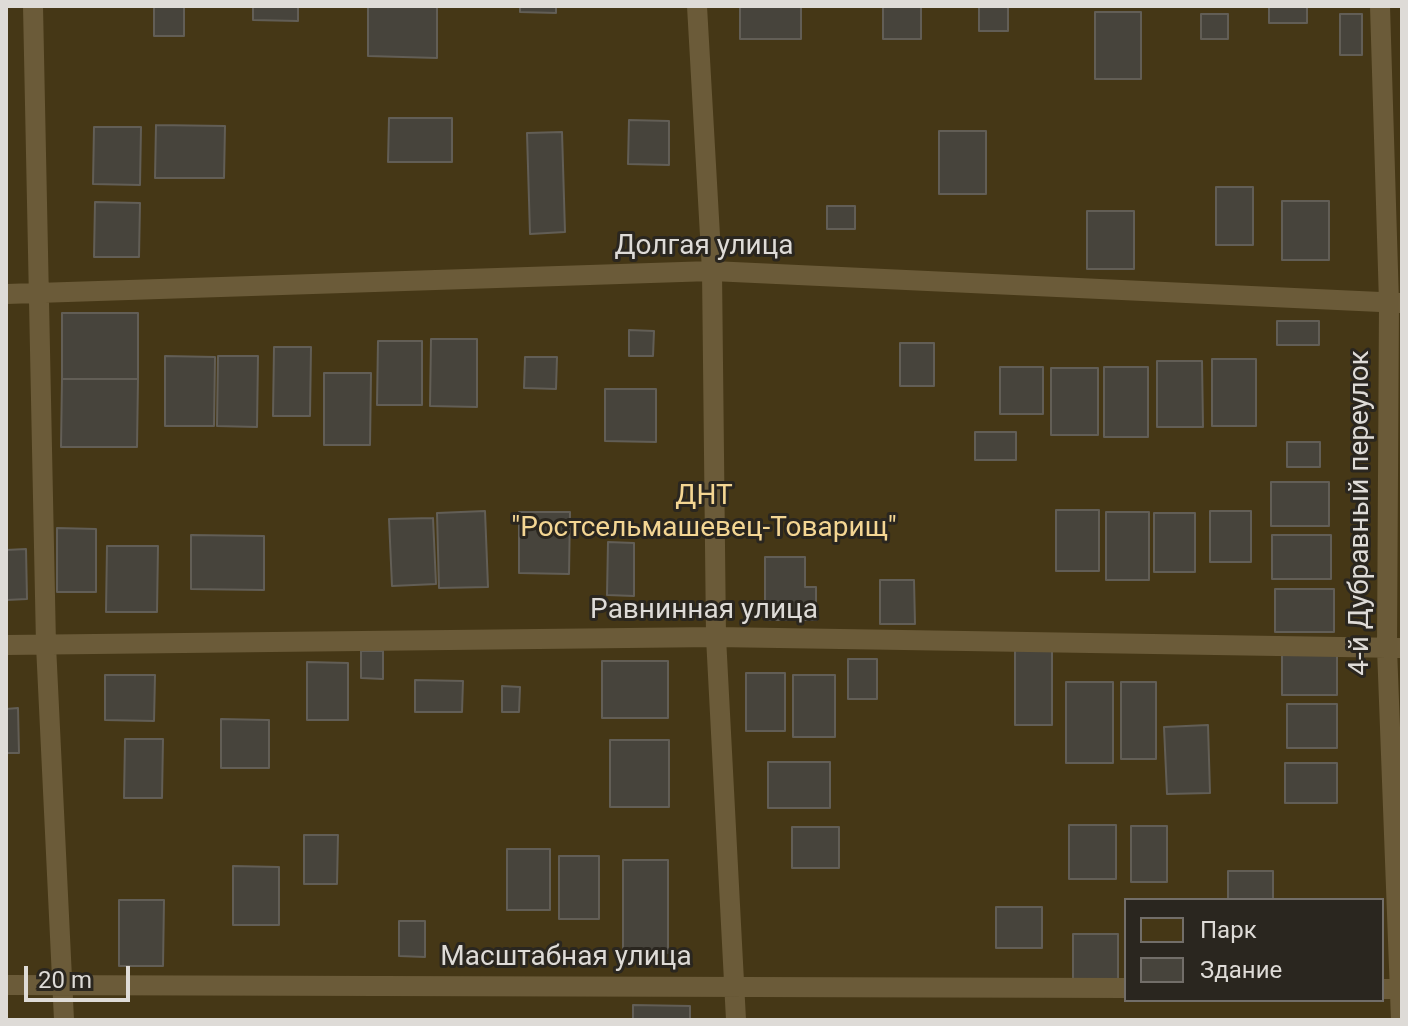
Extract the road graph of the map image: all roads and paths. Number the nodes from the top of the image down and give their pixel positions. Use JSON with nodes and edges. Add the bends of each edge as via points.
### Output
{"nodes":[{"id":1,"x":33,"y":6,"type":"edge"},
{"id":2,"x":697,"y":6,"type":"edge"},
{"id":3,"x":1380,"y":6,"type":"edge"},
{"id":4,"x":712,"y":271,"type":"junction"},
{"id":5,"x":6,"y":294,"type":"edge"},
{"id":6,"x":41,"y":294,"type":"junction"},
{"id":7,"x":1395,"y":303,"type":"edge"},
{"id":8,"x":716,"y":637,"type":"junction"},
{"id":9,"x":6,"y":645,"type":"edge"},
{"id":10,"x":46,"y":645,"type":"junction"},
{"id":11,"x":1394,"y":648,"type":"edge"},
{"id":12,"x":6,"y":985,"type":"edge"},
{"id":13,"x":64,"y":985,"type":"junction"},
{"id":14,"x":734,"y":986,"type":"junction"},
{"id":15,"x":1124,"y":988,"type":"edge"},
{"id":16,"x":1395,"y":989,"type":"edge"},
{"id":17,"x":64,"y":1020,"type":"edge"},
{"id":18,"x":736,"y":1020,"type":"edge"},
{"id":19,"x":1401,"y":1020,"type":"edge"}],
"edges":[{"from":1,"to":6,"type":"lane"},
{"from":2,"to":4,"type":"lane"},
{"from":3,"to":7,"type":"lane","name":"4-й Дубравный переулок"},
{"from":4,"to":6,"type":"lane","name":"Долгая улица"},
{"from":4,"to":7,"type":"lane","name":"Долгая улица"},
{"from":4,"to":8,"type":"lane"},
{"from":5,"to":6,"type":"lane","name":"Долгая улица"},
{"from":6,"to":10,"type":"lane"},
{"from":7,"to":11,"type":"lane","name":"4-й Дубравный переулок"},
{"from":8,"to":10,"type":"lane","name":"Равнинная улица"},
{"from":8,"to":11,"type":"lane","name":"Равнинная улица"},
{"from":8,"to":14,"type":"lane"},
{"from":9,"to":10,"type":"lane","name":"Равнинная улица"},
{"from":10,"to":13,"type":"lane"},
{"from":11,"to":16,"type":"lane","name":"4-й Дубравный переулок"},
{"from":12,"to":13,"type":"lane","name":"Масштабная улица"},
{"from":13,"to":14,"type":"lane","name":"Масштабная улица"},
{"from":13,"to":17,"type":"lane"},
{"from":14,"to":15,"type":"lane","name":"Масштабная улица"},
{"from":14,"to":18,"type":"lane"},
{"from":16,"to":19,"type":"lane","name":"4-й Дубравный переулок"}]}
